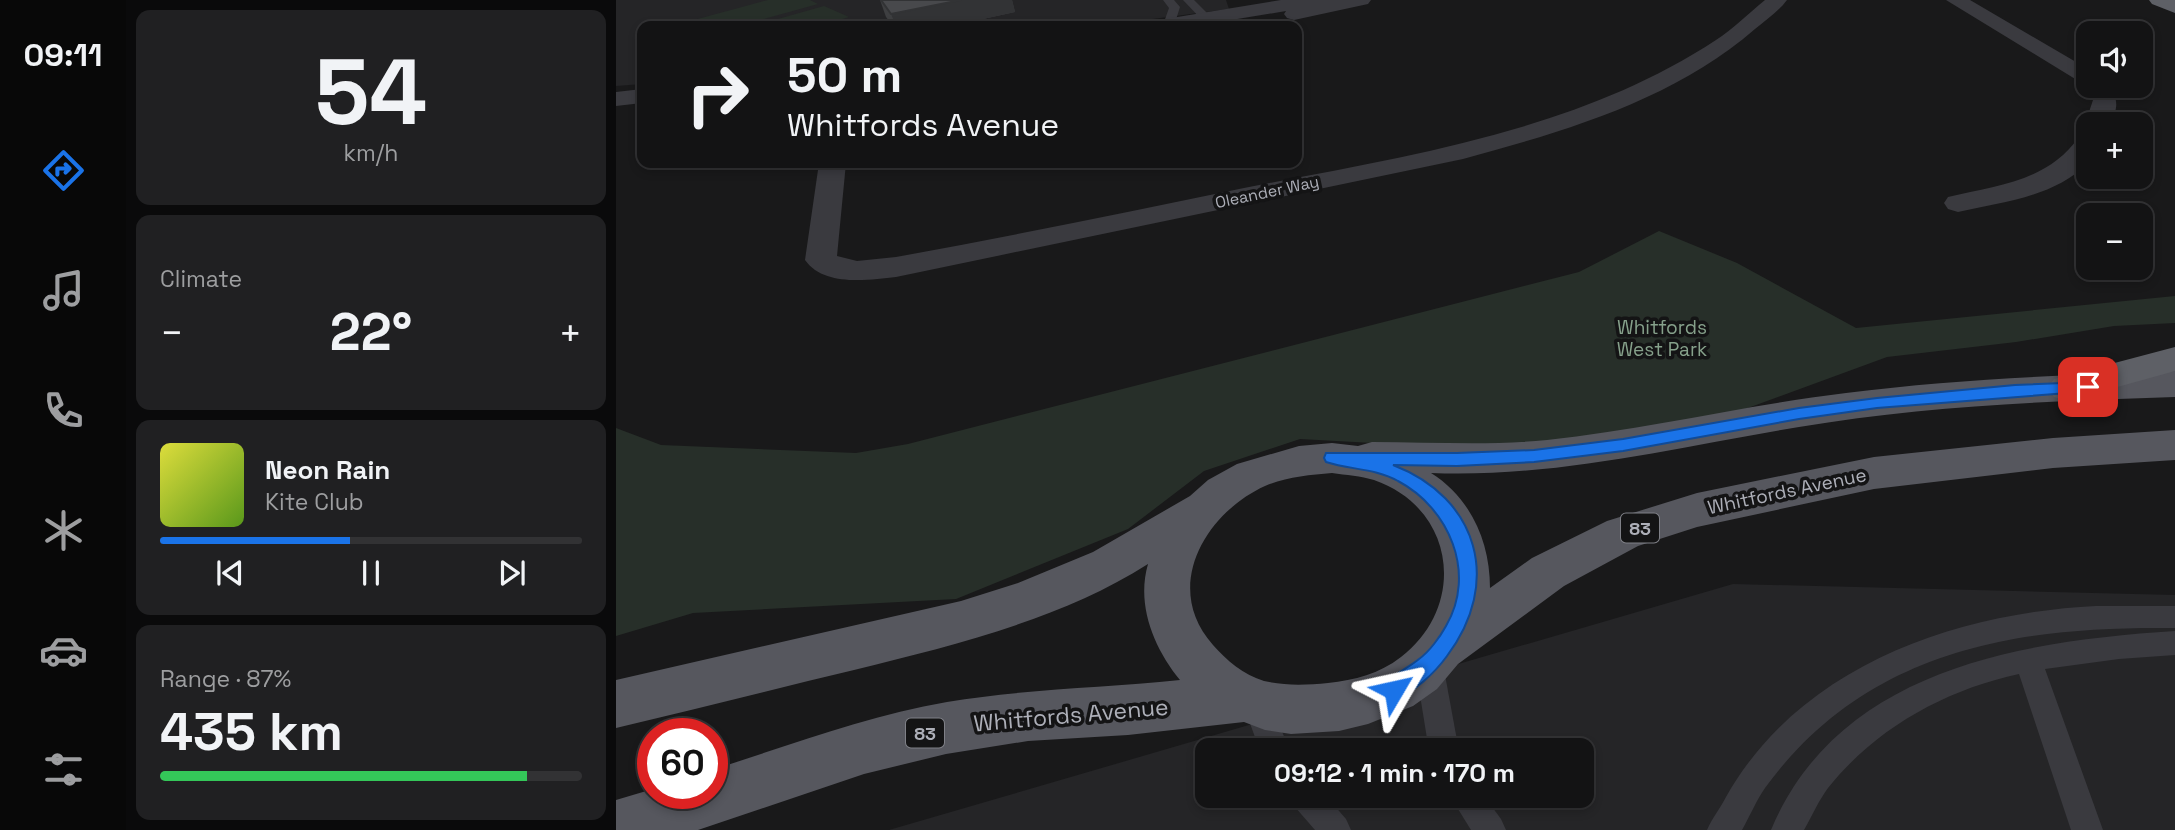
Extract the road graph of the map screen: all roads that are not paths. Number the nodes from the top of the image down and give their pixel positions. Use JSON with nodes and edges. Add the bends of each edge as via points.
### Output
{"nodes":[{"id":1,"x":1168,"y":0,"type":"edge"},
{"id":2,"x":1188,"y":0,"type":"edge"},
{"id":3,"x":1318,"y":0,"type":"edge"},
{"id":4,"x":1361,"y":0,"type":"edge"},
{"id":5,"x":1777,"y":0,"type":"edge"},
{"id":6,"x":1956,"y":0,"type":"edge"},
{"id":7,"x":2159,"y":0,"type":"edge"},
{"id":8,"x":2175,"y":7,"type":"edge"},
{"id":9,"x":1167,"y":21,"type":"edge"},
{"id":10,"x":1208,"y":21,"type":"edge"},
{"id":11,"x":1219,"y":21,"type":"edge"},
{"id":12,"x":1223,"y":21,"type":"edge"},
{"id":13,"x":2076,"y":72,"type":"edge"},
{"id":14,"x":637,"y":97,"type":"edge"},
{"id":15,"x":616,"y":99,"type":"edge"},
{"id":16,"x":637,"y":107,"type":"edge"},
{"id":17,"x":616,"y":109,"type":"edge"},
{"id":18,"x":2076,"y":159,"type":"edge"},
{"id":19,"x":831,"y":168,"type":"edge"},
{"id":20,"x":1958,"y":203,"type":"dead end"},
{"id":21,"x":2175,"y":359,"type":"edge"},
{"id":22,"x":2175,"y":384,"type":"edge"},
{"id":23,"x":2067,"y":388,"type":"junction"},
{"id":24,"x":2175,"y":444,"type":"edge"},
{"id":25,"x":1332,"y":458,"type":"junction"},
{"id":26,"x":1211,"y":501,"type":"junction"},
{"id":27,"x":2175,"y":617,"type":"edge"},
{"id":28,"x":2175,"y":643,"type":"edge"},
{"id":29,"x":1433,"y":658,"type":"junction"},
{"id":30,"x":2028,"y":660,"type":"junction"},
{"id":31,"x":1252,"y":701,"type":"junction"},
{"id":32,"x":616,"y":704,"type":"edge"},
{"id":33,"x":1269,"y":738,"type":"edge"},
{"id":34,"x":1442,"y":738,"type":"edge"},
{"id":35,"x":1316,"y":808,"type":"edge"},
{"id":36,"x":1474,"y":808,"type":"edge"},
{"id":37,"x":616,"y":829,"type":"edge"},
{"id":38,"x":1335,"y":830,"type":"edge"},
{"id":39,"x":1490,"y":830,"type":"edge"},
{"id":40,"x":1723,"y":830,"type":"edge"},
{"id":41,"x":1787,"y":830,"type":"edge"},
{"id":42,"x":2087,"y":830,"type":"edge"}],
"edges":[{"from":1,"to":9,"type":"lane","via":[[1175,7]]},
{"from":2,"to":10,"type":"lane"},
{"from":3,"to":11,"type":"street"},
{"from":4,"to":12,"type":"street"},
{"from":5,"to":19,"type":"street","name":"Oleander Way","via":[[1733,40],[1670,76],[1533,131],[1421,161],[896,267],[852,270],[831,268],[821,260]]},
{"from":6,"to":13,"type":"street"},
{"from":7,"to":8,"type":"highway"},
{"from":14,"to":15,"type":"street"},
{"from":16,"to":17,"type":"street"},
{"from":18,"to":20,"type":"street","via":[[2043,182]]},
{"from":21,"to":23,"type":"highway"},
{"from":22,"to":23,"type":"main road","number":"83"},
{"from":23,"to":25,"type":"main road","number":"83","via":[[1877,403],[1534,456]]},
{"from":24,"to":29,"type":"main road","name":"Whitfords Avenue","number":"83","via":[[1874,473],[1697,510],[1623,533],[1548,572]]},
{"from":25,"to":26,"type":"main road","number":"83","via":[[1267,468]]},
{"from":25,"to":29,"type":"main road","number":"83","via":[[1370,463],[1404,476],[1433,496],[1456,524],[1467,557],[1468,593],[1455,630]]},
{"from":26,"to":31,"type":"main road","number":"83","via":[[1184,533],[1169,570],[1168,610],[1183,648],[1213,681]]},
{"from":26,"to":32,"type":"main road","number":"83","via":[[1109,565],[1028,600],[961,622]]},
{"from":27,"to":40,"type":"lane","via":[[2107,615],[2014,625],[1893,665],[1847,689],[1804,723],[1754,779]]},
{"from":28,"to":30,"type":"lane","via":[[2121,645]]},
{"from":29,"to":31,"type":"main road","number":"83","via":[[1394,690],[1350,706],[1303,711]]},
{"from":29,"to":34,"type":"lane"},
{"from":30,"to":41,"type":"lane","via":[[1968,674],[1890,709],[1821,769]]},
{"from":30,"to":42,"type":"lane"},
{"from":31,"to":33,"type":"lane"},
{"from":31,"to":37,"type":"main road","name":"Whitfords Avenue","number":"83","via":[[1028,716],[946,728],[864,748]]},
{"from":35,"to":38,"type":"lane"},
{"from":36,"to":39,"type":"lane"}]}
